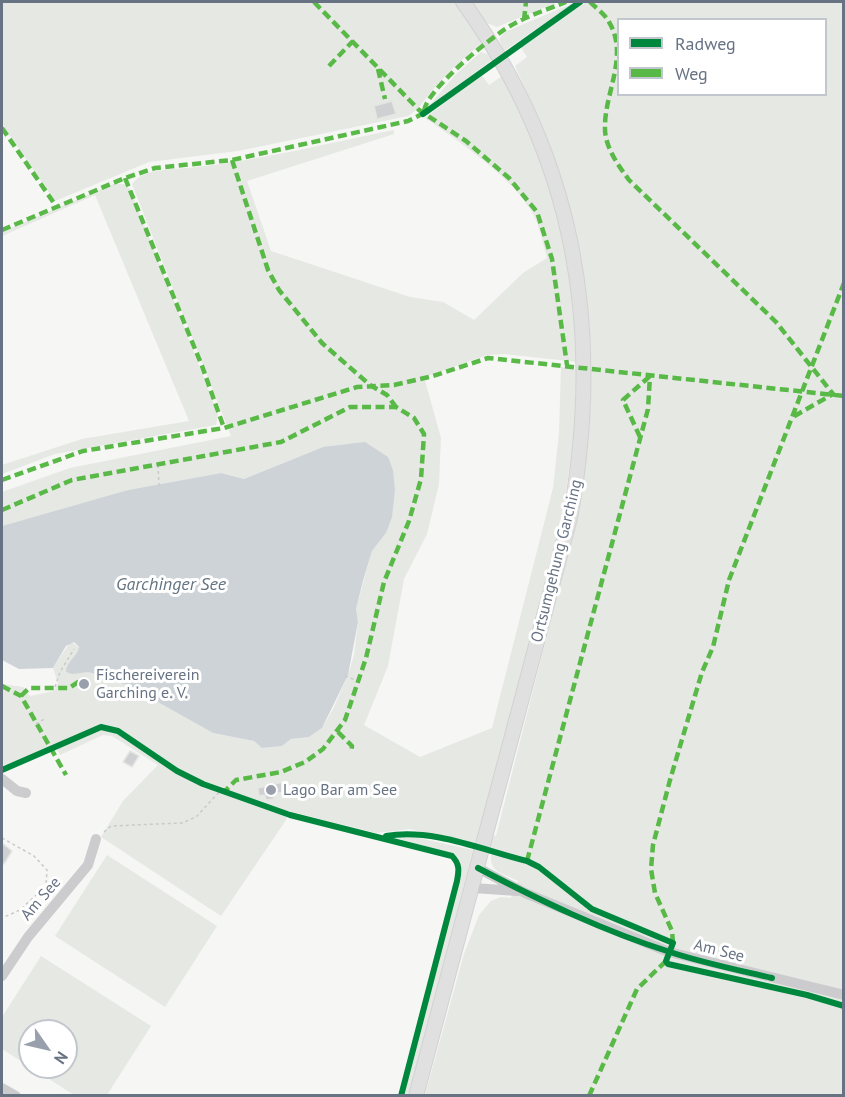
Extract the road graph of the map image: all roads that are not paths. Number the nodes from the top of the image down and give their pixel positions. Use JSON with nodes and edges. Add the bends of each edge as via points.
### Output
{"nodes":[{"id":1,"x":463,"y":2,"type":"edge"},
{"id":2,"x":2,"y":779,"type":"edge"},
{"id":3,"x":26,"y":793,"type":"dead end"},
{"id":4,"x":96,"y":838,"type":"road end"},
{"id":5,"x":478,"y":868,"type":"junction"},
{"id":6,"x":473,"y":888,"type":"junction"},
{"id":7,"x":525,"y":893,"type":"junction"},
{"id":8,"x":2,"y":976,"type":"edge"},
{"id":9,"x":843,"y":995,"type":"edge"},
{"id":10,"x":2,"y":1088,"type":"edge"},
{"id":11,"x":16,"y":1095,"type":"edge"},
{"id":12,"x":416,"y":1095,"type":"edge"}],
"edges":[{"from":1,"to":5,"type":"main road","name":"Ortsumgehung Garching","via":[[521,95],[552,172],[574,256],[585,368],[582,442],[570,518]]},
{"from":2,"to":3,"type":"street"},
{"from":4,"to":8,"type":"street","name":"Am See","via":[[88,865],[28,937]]},
{"from":5,"to":6,"type":"main road","name":"Ortsumgehung Garching"},
{"from":5,"to":7,"type":"street"},
{"from":6,"to":7,"type":"street"},
{"from":6,"to":12,"type":"main road","name":"Ortsumgehung Garching"},
{"from":7,"to":9,"type":"street","name":"Am See","via":[[669,952]]},
{"from":10,"to":11,"type":"street"}]}
